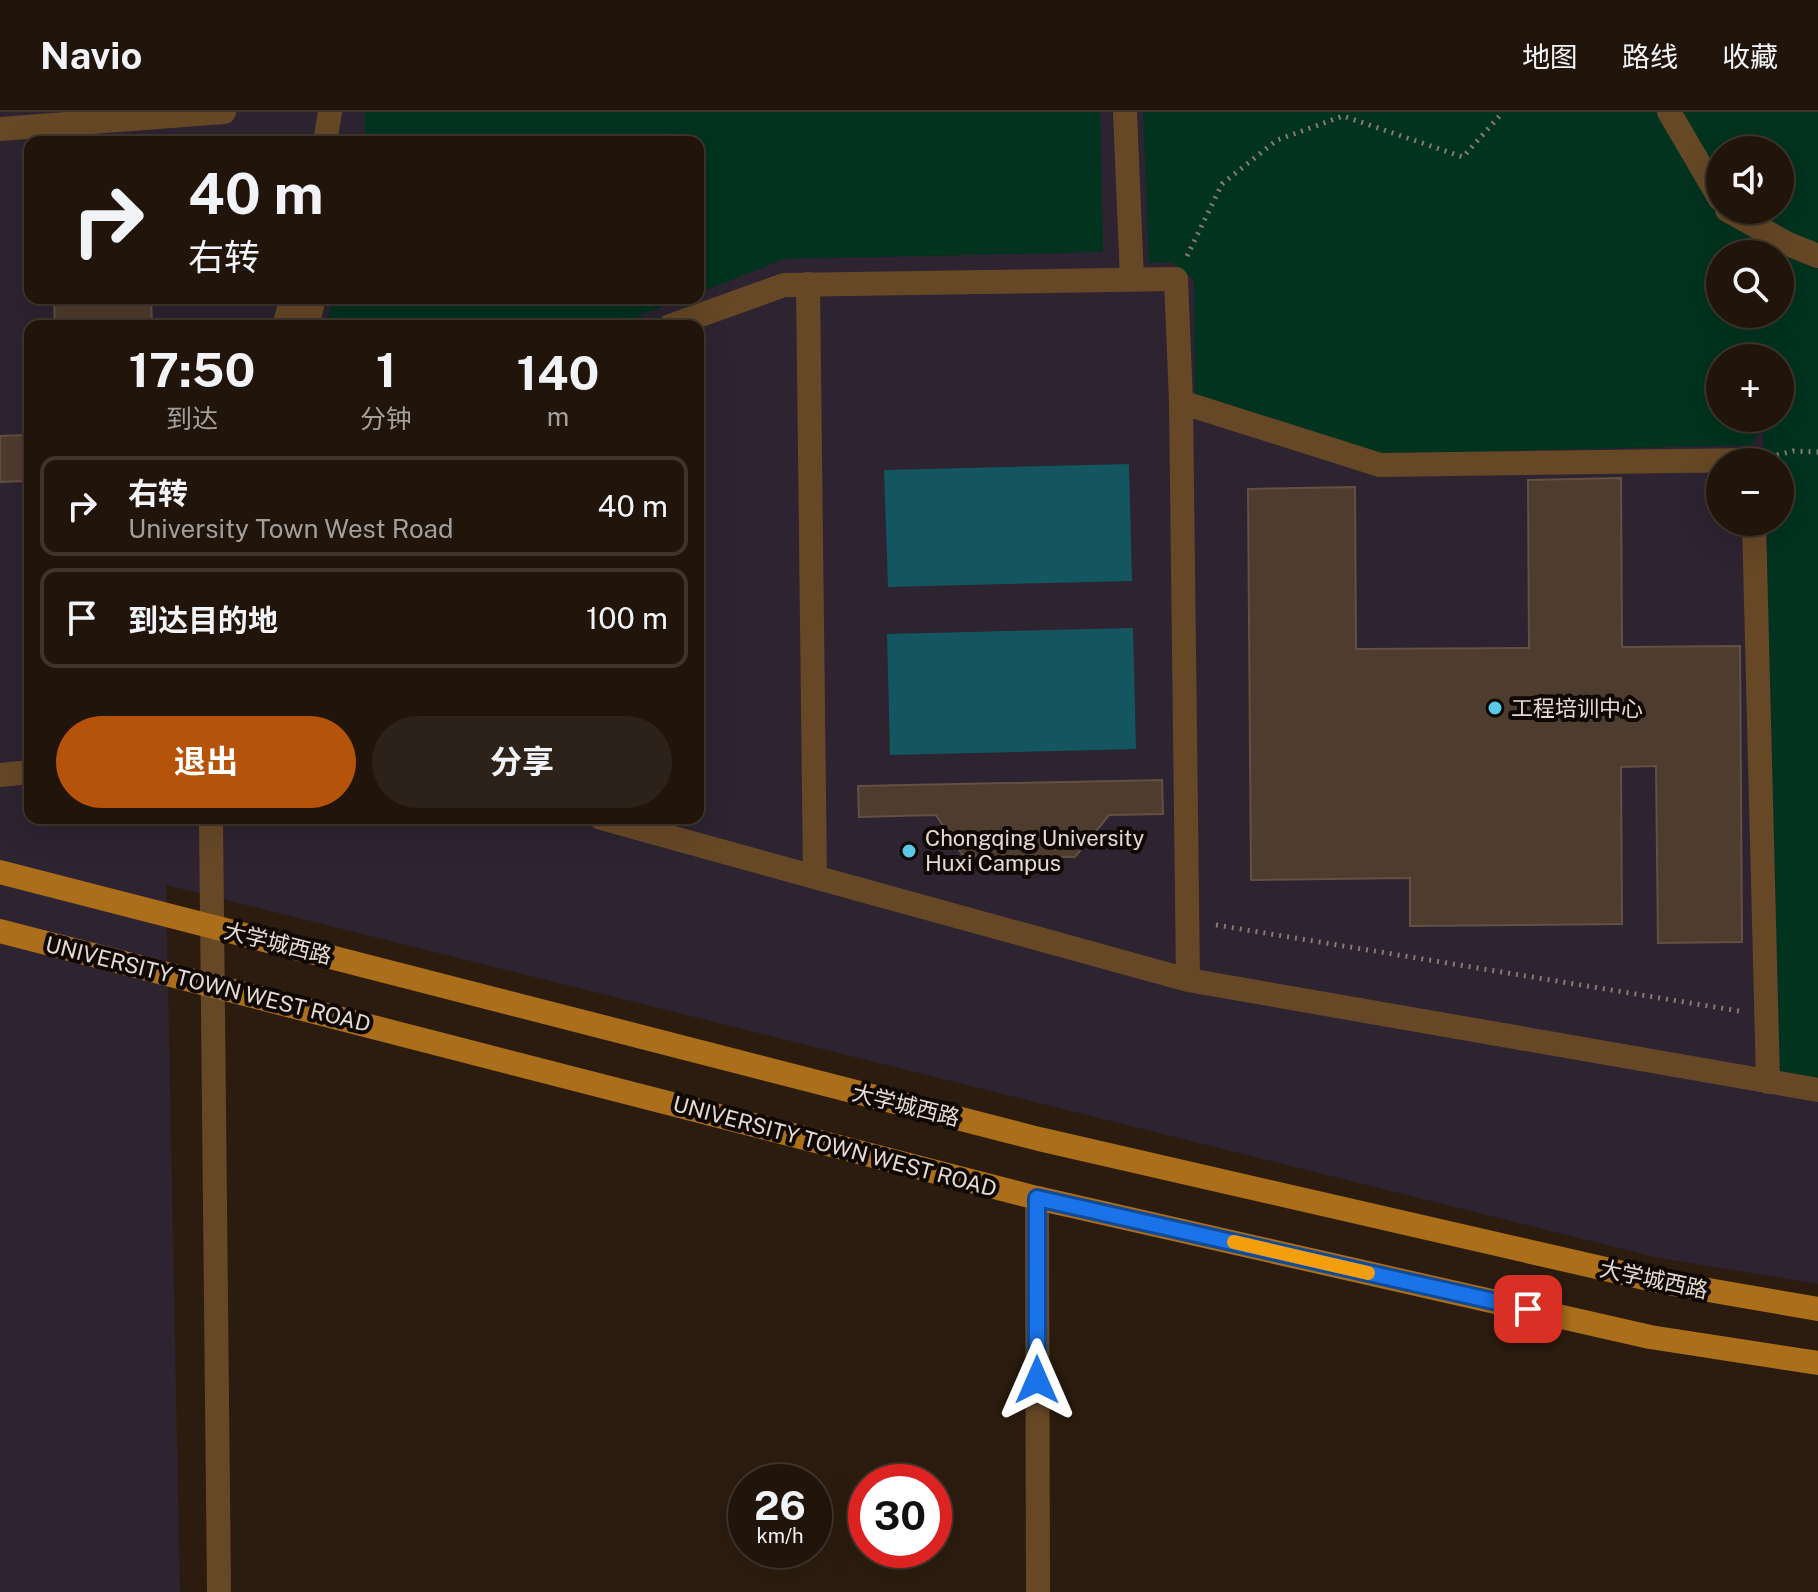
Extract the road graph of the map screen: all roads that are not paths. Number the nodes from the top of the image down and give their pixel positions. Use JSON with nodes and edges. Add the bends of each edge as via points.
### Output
{"nodes":[{"id":1,"x":224,"y":112,"type":"edge"},
{"id":2,"x":330,"y":112,"type":"edge"},
{"id":3,"x":1125,"y":112,"type":"edge"},
{"id":4,"x":1669,"y":112,"type":"edge"},
{"id":5,"x":0,"y":129,"type":"edge"},
{"id":6,"x":326,"y":136,"type":"edge"},
{"id":7,"x":332,"y":136,"type":"edge"},
{"id":8,"x":1706,"y":175,"type":"edge"},
{"id":9,"x":1752,"y":224,"type":"edge"},
{"id":10,"x":1818,"y":256,"type":"edge"},
{"id":11,"x":1132,"y":280,"type":"junction"},
{"id":12,"x":808,"y":284,"type":"junction"},
{"id":13,"x":687,"y":320,"type":"edge"},
{"id":14,"x":1181,"y":402,"type":"junction"},
{"id":15,"x":1706,"y":461,"type":"edge"},
{"id":16,"x":1754,"y":536,"type":"edge"},
{"id":17,"x":24,"y":773,"type":"edge"},
{"id":18,"x":0,"y":775,"type":"edge"},
{"id":19,"x":211,"y":824,"type":"edge"},
{"id":20,"x":623,"y":824,"type":"edge"},
{"id":21,"x":0,"y":872,"type":"edge"},
{"id":22,"x":815,"y":877,"type":"junction"},
{"id":23,"x":213,"y":926,"type":"junction"},
{"id":24,"x":0,"y":931,"type":"edge"},
{"id":25,"x":1188,"y":980,"type":"junction"},
{"id":26,"x":213,"y":984,"type":"junction"},
{"id":27,"x":1768,"y":1082,"type":"junction"},
{"id":28,"x":1818,"y":1090,"type":"edge"},
{"id":29,"x":1037,"y":1198,"type":"junction"},
{"id":30,"x":1818,"y":1309,"type":"edge"},
{"id":31,"x":1818,"y":1363,"type":"edge"},
{"id":32,"x":219,"y":1592,"type":"edge"},
{"id":33,"x":1038,"y":1592,"type":"edge"}],
"edges":[{"from":1,"to":5,"type":"street"},
{"from":2,"to":6,"type":"street"},
{"from":2,"to":7,"type":"street"},
{"from":3,"to":11,"type":"street"},
{"from":4,"to":8,"type":"street"},
{"from":9,"to":10,"type":"street"},
{"from":11,"to":12,"type":"street"},
{"from":11,"to":14,"type":"street","via":[[1176,279]]},
{"from":12,"to":13,"type":"street","via":[[784,285]]},
{"from":12,"to":22,"type":"street"},
{"from":14,"to":15,"type":"street","via":[[1380,465]]},
{"from":14,"to":25,"type":"street"},
{"from":16,"to":27,"type":"street"},
{"from":17,"to":18,"type":"street"},
{"from":19,"to":23,"type":"street"},
{"from":20,"to":22,"type":"street"},
{"from":21,"to":23,"type":"main road","name":"大学城西路"},
{"from":22,"to":25,"type":"street"},
{"from":23,"to":26,"type":"street"},
{"from":23,"to":30,"type":"main road","name":"大学城西路","via":[[1039,1139],[1646,1279]]},
{"from":24,"to":26,"type":"main road","name":"UNIVERSITY TOWN WEST ROAD"},
{"from":25,"to":27,"type":"street"},
{"from":26,"to":29,"type":"main road","name":"UNIVERSITY TOWN WEST ROAD"},
{"from":26,"to":32,"type":"street"},
{"from":27,"to":28,"type":"street"},
{"from":29,"to":31,"type":"main road","name":"UNIVERSITY TOWN WEST ROAD","via":[[1650,1337]]},
{"from":29,"to":33,"type":"street"}]}
